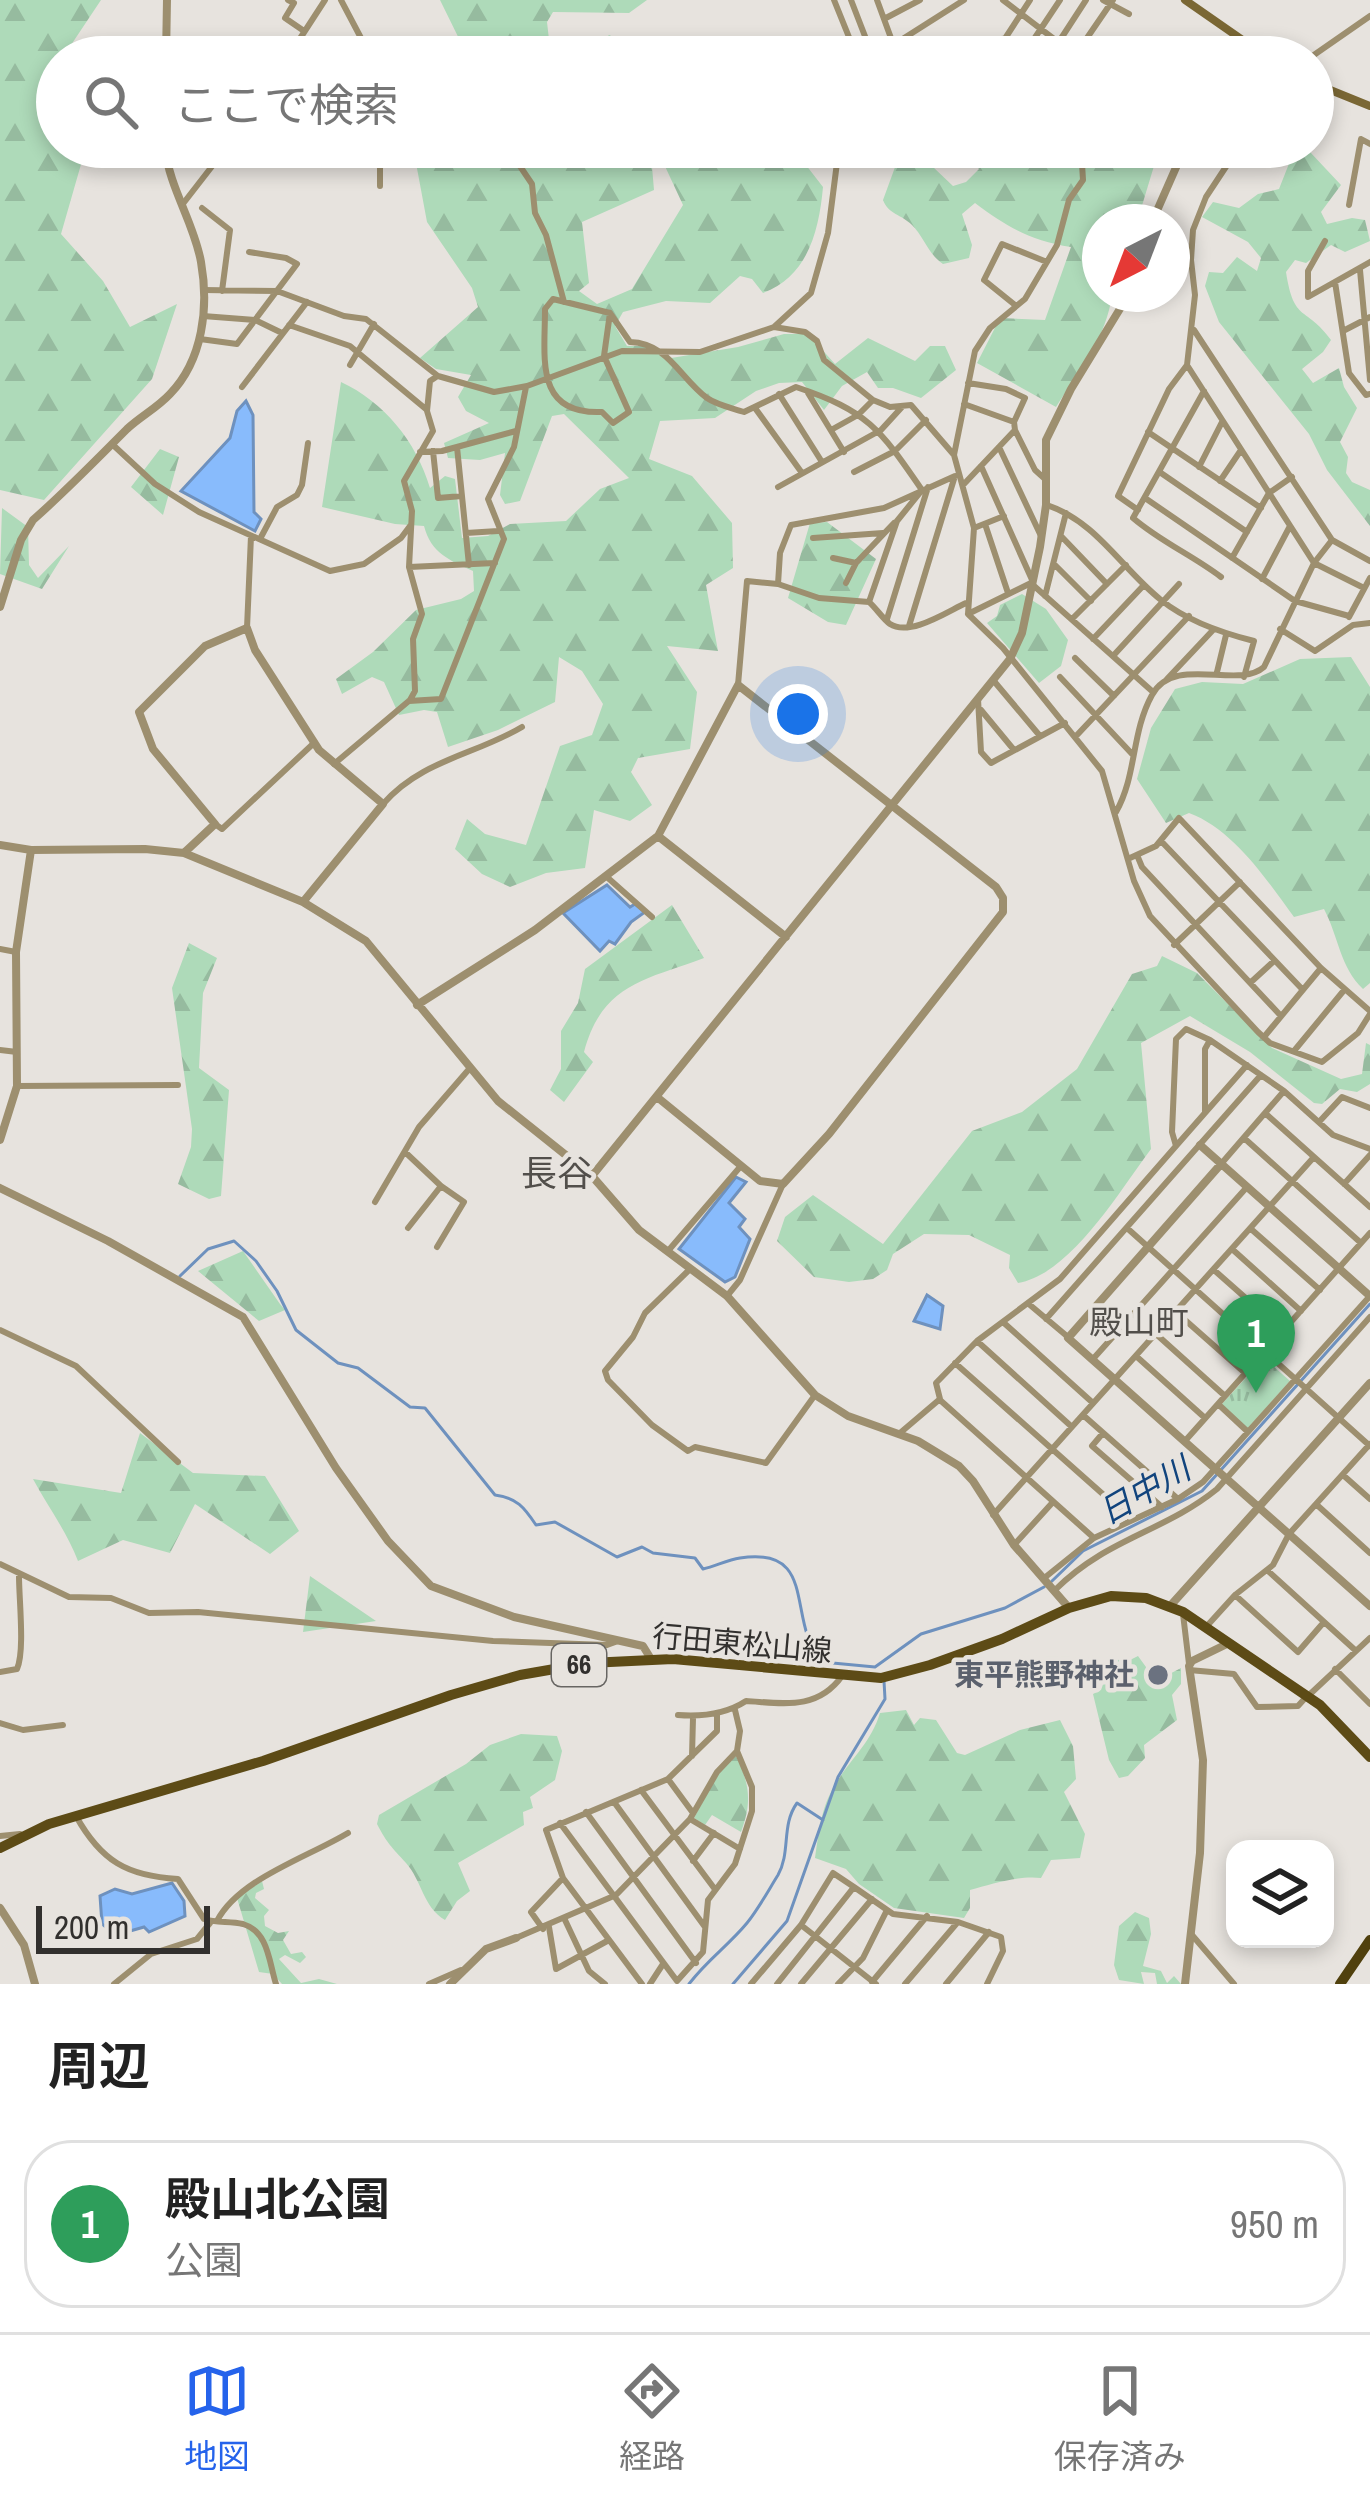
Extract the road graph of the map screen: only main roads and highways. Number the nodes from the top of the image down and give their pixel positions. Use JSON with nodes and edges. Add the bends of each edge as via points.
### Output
{"nodes":[{"id":1,"x":1185,"y":0,"type":"edge"},
{"id":2,"x":1235,"y":36,"type":"edge"},
{"id":3,"x":1334,"y":91,"type":"edge"},
{"id":4,"x":1370,"y":106,"type":"edge"},
{"id":5,"x":1370,"y":1757,"type":"edge"},
{"id":6,"x":0,"y":1848,"type":"edge"},
{"id":7,"x":1370,"y":1940,"type":"edge"},
{"id":8,"x":1340,"y":1984,"type":"edge"}],
"edges":[{"from":1,"to":2,"type":"main road"},
{"from":3,"to":4,"type":"main road"},
{"from":5,"to":6,"type":"main road","name":"行田東松山線","number":"66","via":[[1307,1696],[1183,1612],[1111,1596],[881,1678],[651,1659],[555,1668],[76,1816]]},
{"from":7,"to":8,"type":"highway"}]}
